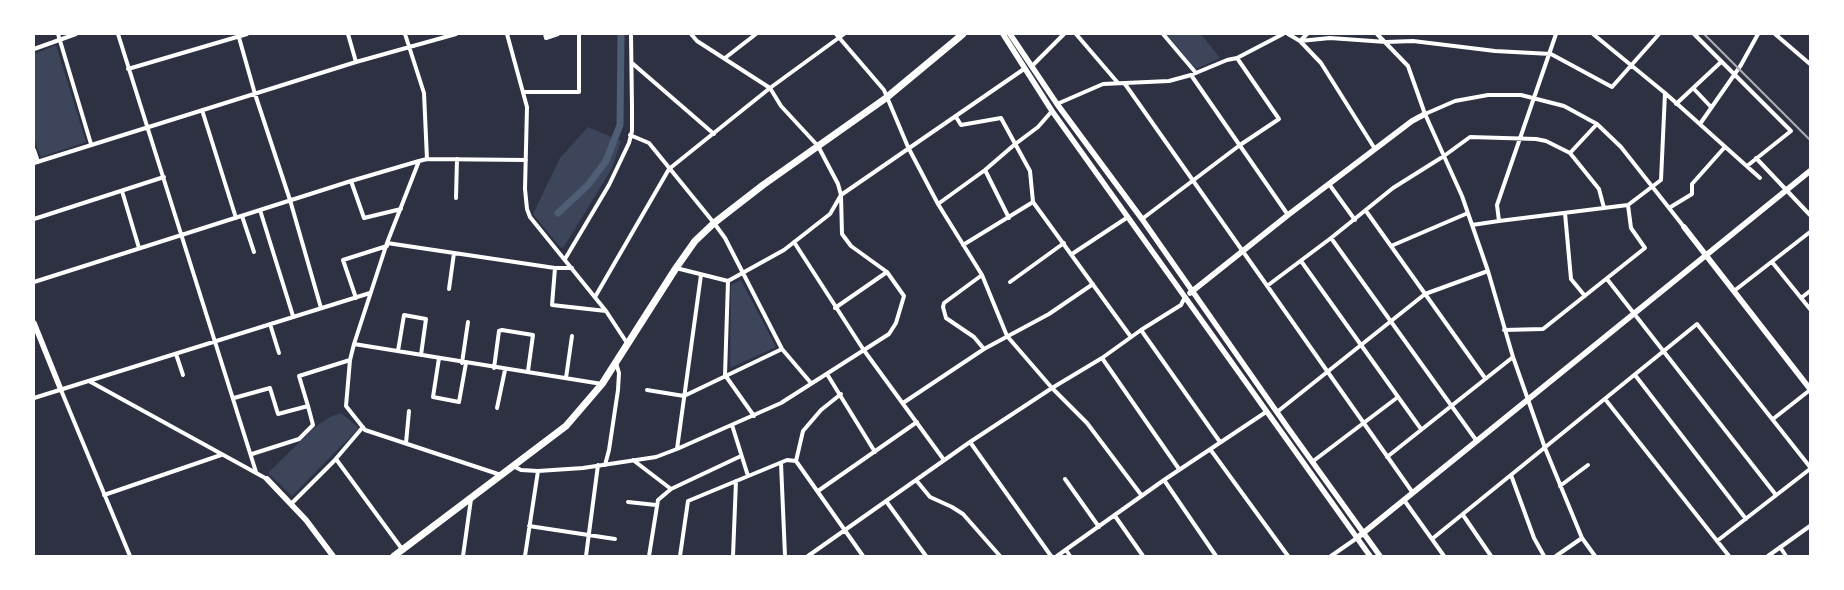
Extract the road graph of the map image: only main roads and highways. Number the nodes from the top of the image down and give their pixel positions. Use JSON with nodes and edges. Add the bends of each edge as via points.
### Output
{"nodes":[{"id":1,"x":963,"y":34,"type":"edge"},
{"id":2,"x":394,"y":556,"type":"edge"}],
"edges":[{"from":1,"to":2,"type":"main road","via":[[886,98],[714,223],[695,241],[602,384],[566,426]]}]}
